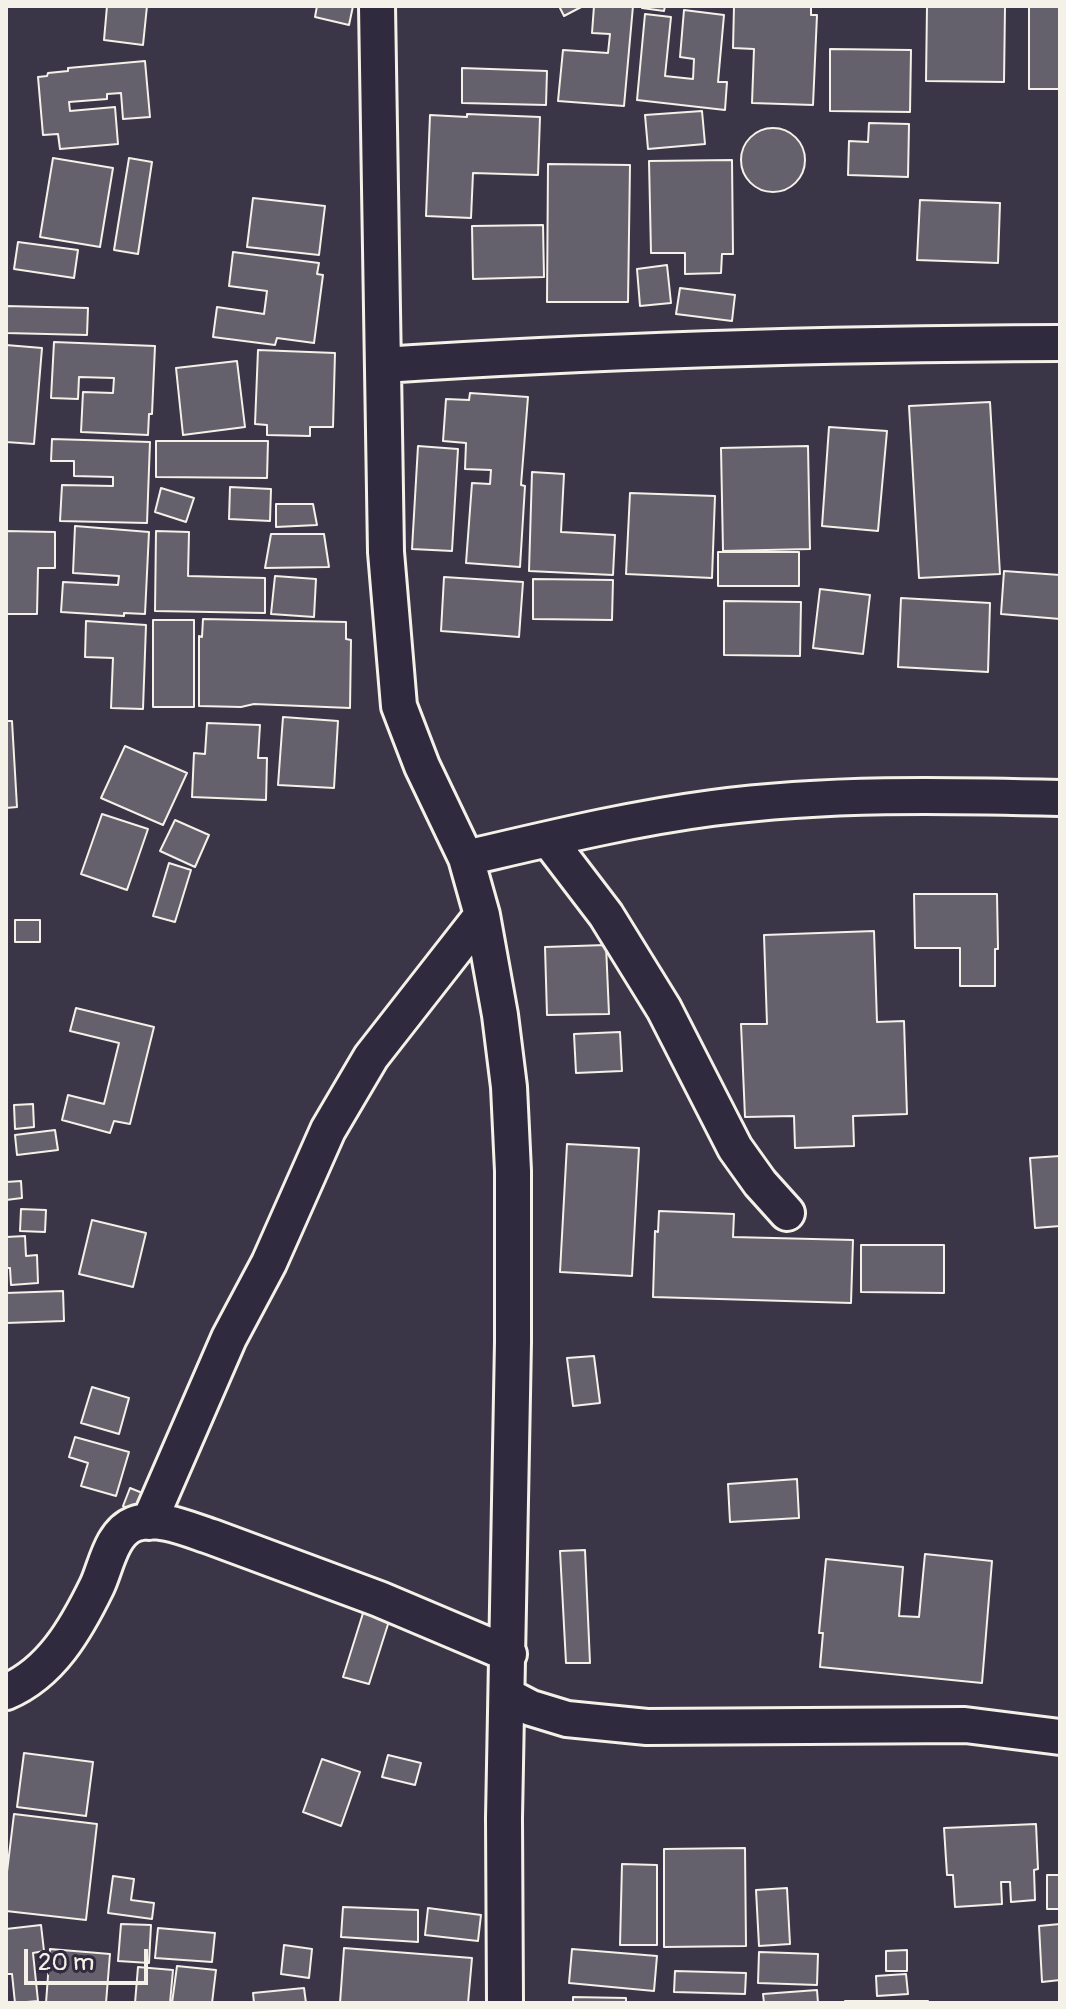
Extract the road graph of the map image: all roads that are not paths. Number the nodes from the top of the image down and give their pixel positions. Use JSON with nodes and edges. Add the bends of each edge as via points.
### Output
{"nodes":[{"id":1,"x":377,"y":6,"type":"edge"},
{"id":2,"x":1060,"y":343,"type":"edge"},
{"id":3,"x":383,"y":365,"type":"junction"},
{"id":4,"x":1060,"y":798,"type":"edge"},
{"id":5,"x":548,"y":839,"type":"junction"},
{"id":6,"x":466,"y":858,"type":"junction"},
{"id":7,"x":482,"y":915,"type":"junction"},
{"id":8,"x":787,"y":1213,"type":"dead end"},
{"id":9,"x":149,"y":1522,"type":"junction"},
{"id":10,"x":509,"y":1654,"type":"junction"},
{"id":11,"x":6,"y":1692,"type":"edge"},
{"id":12,"x":508,"y":1696,"type":"junction"},
{"id":13,"x":1060,"y":1737,"type":"edge"},
{"id":14,"x":505,"y":2003,"type":"edge"}],
"edges":[{"from":1,"to":3,"type":"street"},
{"from":2,"to":3,"type":"street","via":[[546,354]]},
{"from":3,"to":6,"type":"street","via":[[386,552],[399,706]]},
{"from":4,"to":5,"type":"street","via":[[802,799],[712,808]]},
{"from":5,"to":6,"type":"street"},
{"from":5,"to":8,"type":"street","via":[[606,915],[664,1009],[735,1148]]},
{"from":6,"to":7,"type":"street"},
{"from":7,"to":9,"type":"street","via":[[371,1057],[328,1130],[185,1433]]},
{"from":7,"to":10,"type":"street","via":[[509,1087],[513,1171]]},
{"from":9,"to":10,"type":"street","via":[[185,1528],[296,1567]]},
{"from":9,"to":11,"type":"street","via":[[130,1525],[121,1533],[55,1656]]},
{"from":10,"to":12,"type":"street"},
{"from":12,"to":13,"type":"street","via":[[567,1719],[647,1727],[965,1725]]},
{"from":12,"to":14,"type":"street"}]}
